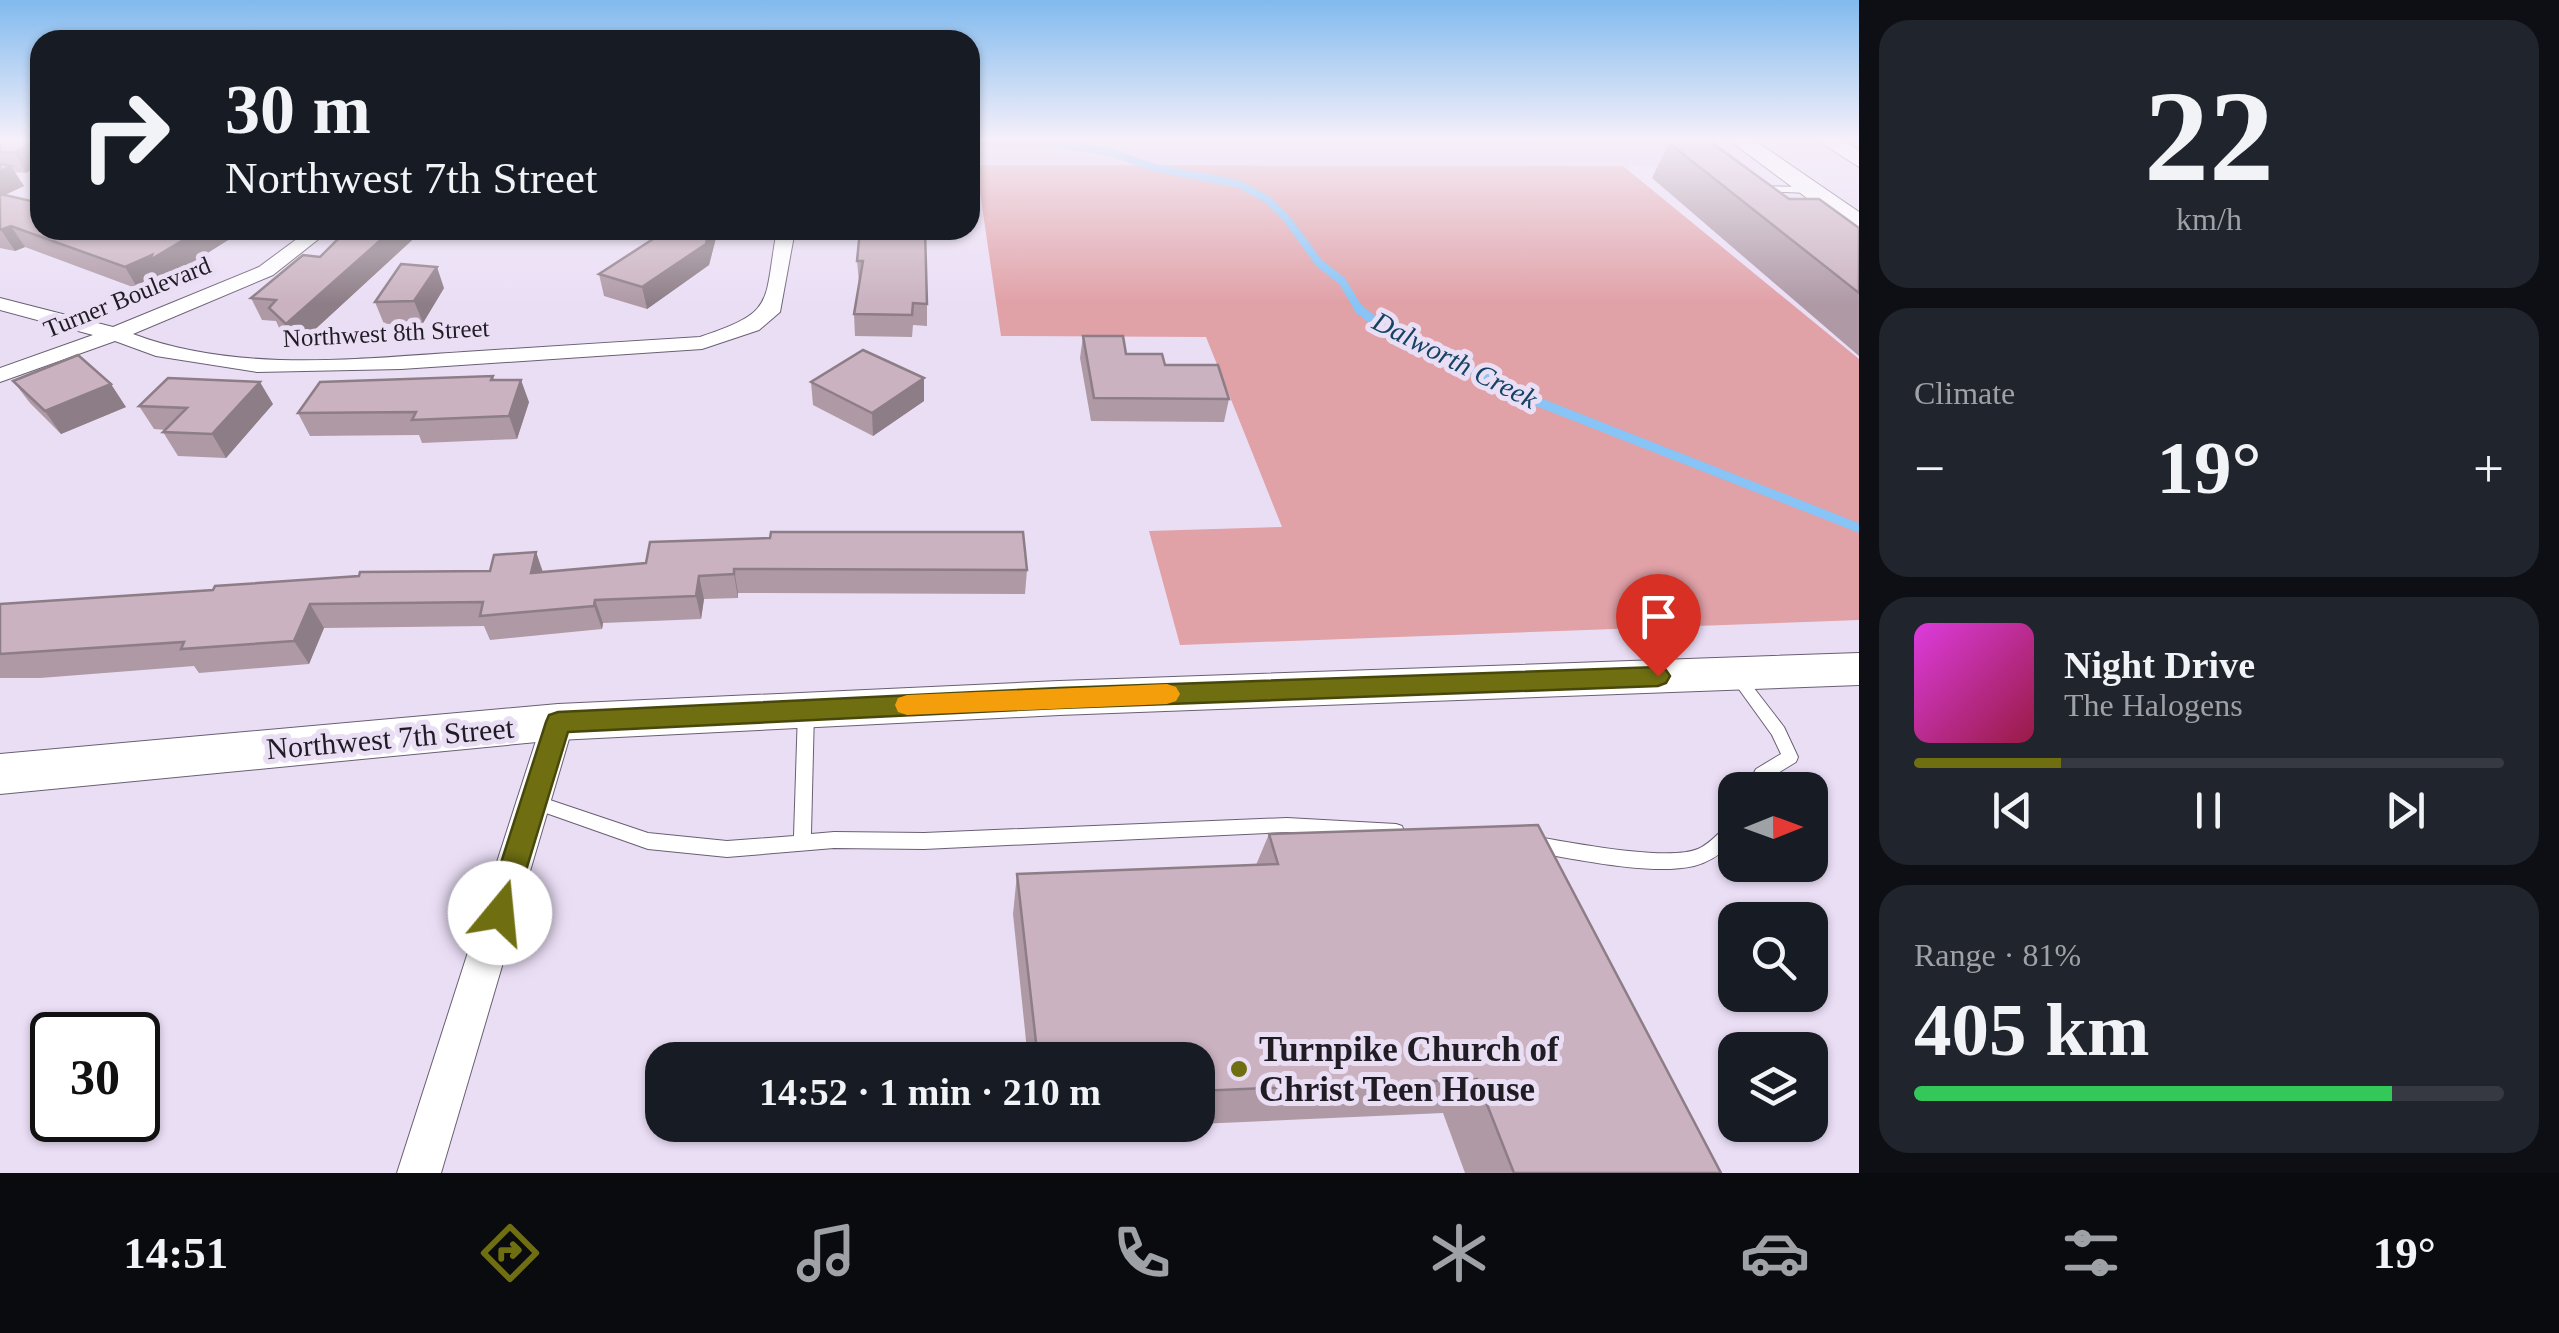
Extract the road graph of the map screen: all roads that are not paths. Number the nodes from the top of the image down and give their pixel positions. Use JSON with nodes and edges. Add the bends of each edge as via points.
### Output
{"nodes":[{"id":1,"x":1816,"y":195,"type":"edge"},
{"id":2,"x":1854,"y":228,"type":"edge"},
{"id":3,"x":308,"y":240,"type":"edge"},
{"id":4,"x":784,"y":240,"type":"edge"},
{"id":5,"x":0,"y":304,"type":"edge"},
{"id":6,"x":115,"y":334,"type":"junction"},
{"id":7,"x":0,"y":376,"type":"edge"},
{"id":8,"x":1859,"y":669,"type":"edge"},
{"id":9,"x":1734,"y":674,"type":"junction"},
{"id":10,"x":806,"y":710,"type":"junction"},
{"id":11,"x":558,"y":722,"type":"junction"},
{"id":12,"x":1765,"y":772,"type":"edge"},
{"id":13,"x":0,"y":774,"type":"edge"},
{"id":14,"x":534,"y":802,"type":"junction"},
{"id":15,"x":1420,"y":832,"type":"edge"},
{"id":16,"x":1511,"y":841,"type":"edge"},
{"id":17,"x":802,"y":843,"type":"junction"},
{"id":18,"x":1718,"y":844,"type":"edge"},
{"id":19,"x":419,"y":1173,"type":"edge"}],
"edges":[{"from":1,"to":2,"type":"street"},
{"from":3,"to":6,"type":"street","name":"Turner Boulevard","via":[[266,272]]},
{"from":4,"to":6,"type":"street","name":"Northwest 8th Street","via":[[773,308],[752,326],[702,343],[257,366],[156,350]]},
{"from":5,"to":6,"type":"street","name":"Northwest 8th Street"},
{"from":6,"to":7,"type":"street","name":"Turner Boulevard"},
{"from":8,"to":9,"type":"street","name":"Northwest 7th Street"},
{"from":9,"to":10,"type":"street","name":"Northwest 7th Street"},
{"from":9,"to":12,"type":"lane","via":[[1790,756]]},
{"from":10,"to":11,"type":"street","name":"Northwest 7th Street"},
{"from":10,"to":17,"type":"lane"},
{"from":11,"to":13,"type":"street","name":"Northwest 7th Street"},
{"from":11,"to":14,"type":"street"},
{"from":14,"to":17,"type":"lane","via":[[648,840],[727,848]]},
{"from":14,"to":19,"type":"street"},
{"from":15,"to":17,"type":"lane","via":[[1287,825]]},
{"from":16,"to":18,"type":"lane","via":[[1694,859]]}]}
